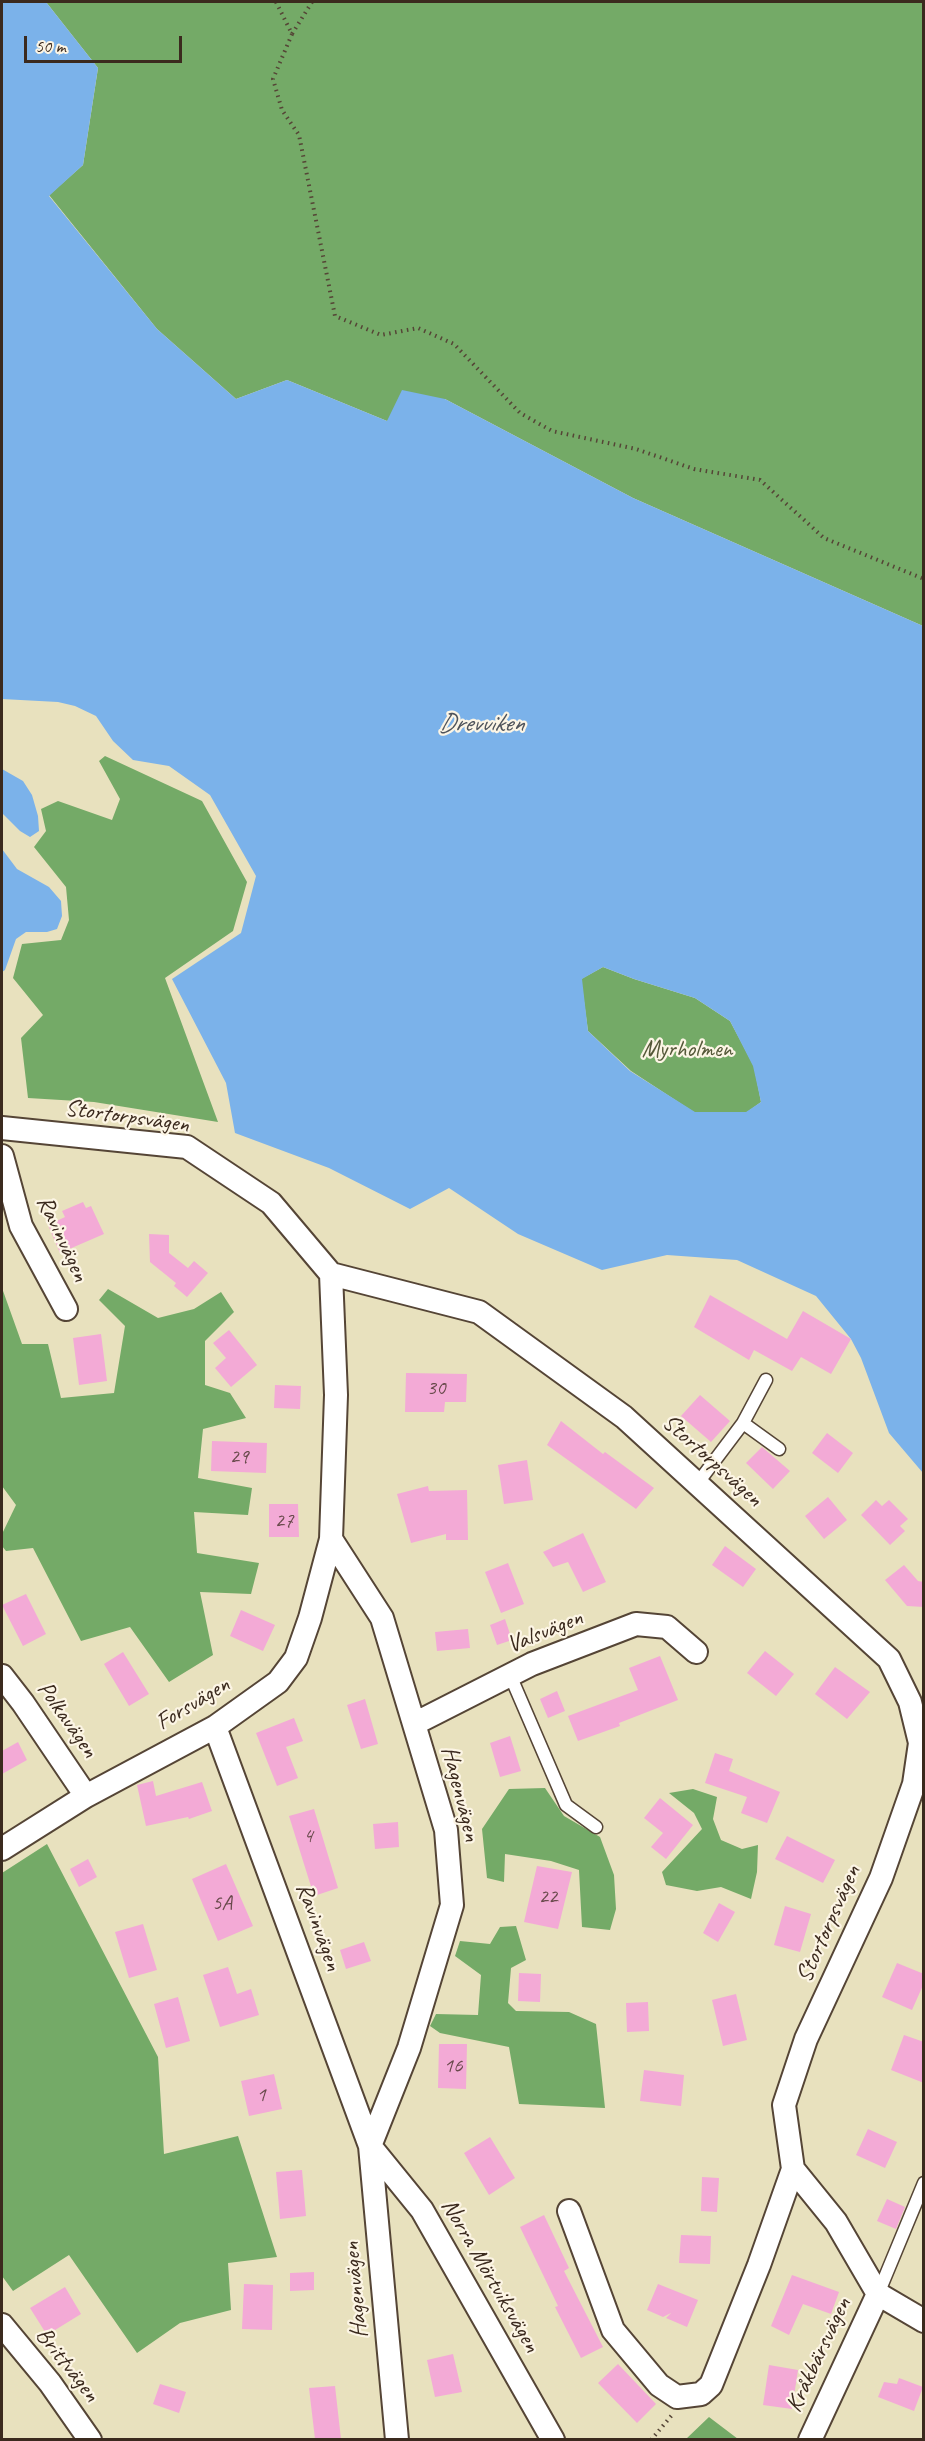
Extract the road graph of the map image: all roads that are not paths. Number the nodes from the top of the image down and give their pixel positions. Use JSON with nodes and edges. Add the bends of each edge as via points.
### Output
{"nodes":[{"id":1,"x":2,"y":1128,"type":"edge"},
{"id":2,"x":2,"y":1156,"type":"edge"},
{"id":3,"x":330,"y":1274,"type":"junction"},
{"id":4,"x":66,"y":1309,"type":"dead end"},
{"id":5,"x":766,"y":1380,"type":"dead end"},
{"id":6,"x":743,"y":1423,"type":"junction"},
{"id":7,"x":779,"y":1449,"type":"dead end"},
{"id":8,"x":697,"y":1484,"type":"junction"},
{"id":9,"x":331,"y":1539,"type":"junction"},
{"id":10,"x":696,"y":1652,"type":"dead end"},
{"id":11,"x":510,"y":1675,"type":"junction"},
{"id":12,"x":2,"y":1676,"type":"edge"},
{"id":13,"x":914,"y":1695,"type":"edge"},
{"id":14,"x":414,"y":1724,"type":"junction"},
{"id":15,"x":214,"y":1727,"type":"junction"},
{"id":16,"x":86,"y":1796,"type":"junction"},
{"id":17,"x":596,"y":1827,"type":"dead end"},
{"id":18,"x":2,"y":1849,"type":"edge"},
{"id":19,"x":370,"y":2146,"type":"junction"},
{"id":20,"x":793,"y":2169,"type":"junction"},
{"id":21,"x":924,"y":2183,"type":"edge"},
{"id":22,"x":569,"y":2211,"type":"dead end"},
{"id":23,"x":878,"y":2294,"type":"junction"},
{"id":24,"x":924,"y":2321,"type":"edge"},
{"id":25,"x":2,"y":2325,"type":"edge"},
{"id":26,"x":90,"y":2439,"type":"edge"},
{"id":27,"x":397,"y":2439,"type":"edge"},
{"id":28,"x":554,"y":2439,"type":"edge"},
{"id":29,"x":810,"y":2439,"type":"edge"}],
"edges":[{"from":1,"to":3,"type":"street","name":"Stortorpsvägen","via":[[187,1147],[271,1203]]},
{"from":2,"to":4,"type":"street","name":"Ravinvägen","via":[[21,1226]]},
{"from":3,"to":8,"type":"street","name":"Stortorpsvägen","via":[[479,1312],[624,1418]]},
{"from":3,"to":9,"type":"street","via":[[336,1395]]},
{"from":5,"to":6,"type":"lane"},
{"from":6,"to":7,"type":"lane"},
{"from":6,"to":8,"type":"lane"},
{"from":8,"to":13,"type":"street","name":"Stortorpsvägen","via":[[889,1659]]},
{"from":9,"to":14,"type":"street","name":"Hagenvägen","via":[[382,1618]]},
{"from":9,"to":15,"type":"street","name":"Forsvägen","via":[[296,1658],[278,1682]]},
{"from":10,"to":11,"type":"street","name":"Valsvägen","via":[[667,1627],[636,1624]]},
{"from":11,"to":14,"type":"street","name":"Valsvägen"},
{"from":11,"to":17,"type":"lane","via":[[566,1805]]},
{"from":12,"to":16,"type":"street","name":"Polkavägen"},
{"from":13,"to":20,"type":"street","name":"Stortorpsvägen","via":[[910,1702],[920,1743],[914,1784],[881,1878],[807,2039],[784,2105]]},
{"from":14,"to":19,"type":"street","name":"Hagenvägen","via":[[446,1830],[452,1905],[409,2048]]},
{"from":15,"to":16,"type":"street","name":"Forsvägen"},
{"from":15,"to":19,"type":"street","name":"Ravinvägen"},
{"from":16,"to":18,"type":"street","name":"Forsvägen"},
{"from":19,"to":27,"type":"street","name":"Hagenvägen"},
{"from":19,"to":28,"type":"street","name":"Norra Mörtviksvägen","via":[[422,2210]]},
{"from":20,"to":22,"type":"street","name":"Stortorpsvägen","via":[[711,2385],[701,2394],[689,2397],[676,2397],[659,2385],[613,2330]]},
{"from":20,"to":23,"type":"street","via":[[836,2222]]},
{"from":21,"to":23,"type":"lane"},
{"from":23,"to":24,"type":"street"},
{"from":23,"to":29,"type":"street","name":"Kråkbärsvägen"},
{"from":25,"to":26,"type":"street","name":"Brittvägen"}]}
